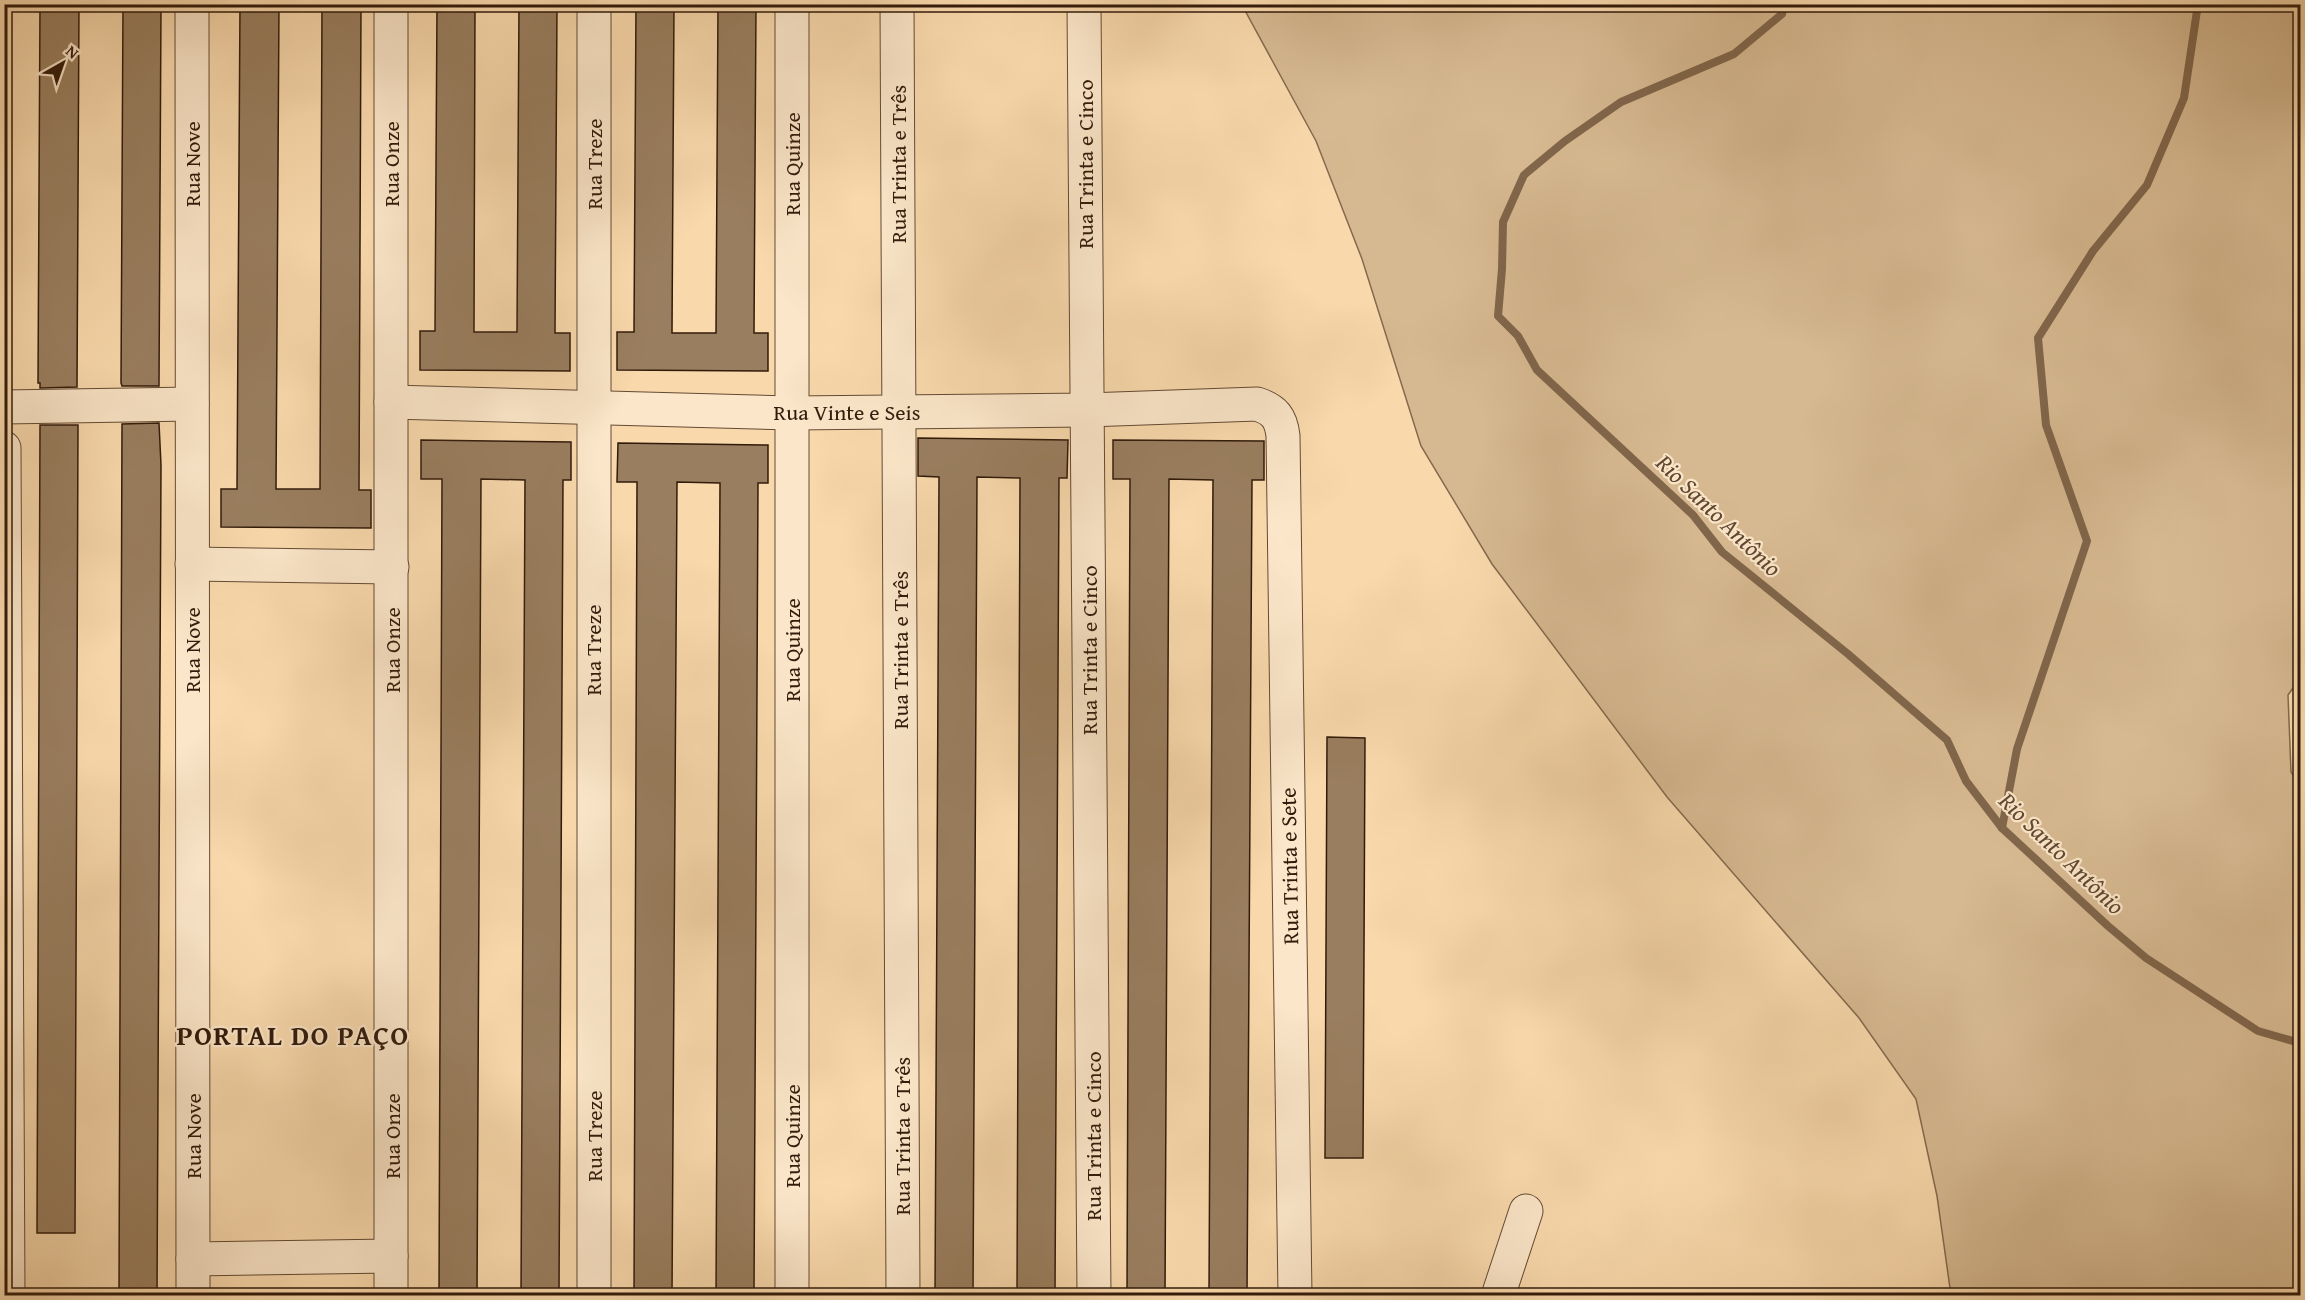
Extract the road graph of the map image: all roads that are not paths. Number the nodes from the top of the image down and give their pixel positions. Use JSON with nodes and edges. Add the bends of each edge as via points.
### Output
{"nodes":[{"id":1,"x":192,"y":4,"type":"edge"},
{"id":2,"x":392,"y":4,"type":"edge"},
{"id":3,"x":594,"y":4,"type":"edge"},
{"id":4,"x":792,"y":4,"type":"edge"},
{"id":5,"x":897,"y":4,"type":"edge"},
{"id":6,"x":1084,"y":4,"type":"edge"},
{"id":7,"x":391,"y":402,"type":"junction"},
{"id":8,"x":192,"y":404,"type":"junction"},
{"id":9,"x":4,"y":407,"type":"edge"},
{"id":10,"x":593,"y":407,"type":"junction"},
{"id":11,"x":1087,"y":410,"type":"junction"},
{"id":12,"x":899,"y":412,"type":"junction"},
{"id":13,"x":792,"y":413,"type":"junction"},
{"id":14,"x":1283,"y":436,"type":"joint"},
{"id":15,"x":4,"y":448,"type":"edge"},
{"id":16,"x":192,"y":564,"type":"junction"},
{"id":17,"x":392,"y":567,"type":"junction"},
{"id":18,"x":1526,"y":1211,"type":"dead end"},
{"id":19,"x":392,"y":1257,"type":"junction"},
{"id":20,"x":193,"y":1259,"type":"junction"},
{"id":21,"x":8,"y":1296,"type":"edge"},
{"id":22,"x":193,"y":1296,"type":"edge"},
{"id":23,"x":392,"y":1296,"type":"edge"},
{"id":24,"x":594,"y":1296,"type":"edge"},
{"id":25,"x":792,"y":1296,"type":"edge"},
{"id":26,"x":903,"y":1296,"type":"edge"},
{"id":27,"x":1094,"y":1296,"type":"edge"},
{"id":28,"x":1295,"y":1296,"type":"edge"},
{"id":29,"x":1498,"y":1296,"type":"edge"}],
"edges":[{"from":1,"to":8,"type":"street","name":"Rua Nove"},
{"from":2,"to":7,"type":"street","name":"Rua Onze"},
{"from":3,"to":10,"type":"street","name":"Rua Treze"},
{"from":4,"to":13,"type":"street","name":"Rua Quinze"},
{"from":5,"to":12,"type":"street","name":"Rua Trinta e Três"},
{"from":6,"to":11,"type":"street","name":"Rua Trinta e Cinco"},
{"from":7,"to":10,"type":"street","name":"Rua Vinte e Seis"},
{"from":7,"to":17,"type":"street","name":"Rua Onze"},
{"from":8,"to":9,"type":"street"},
{"from":8,"to":16,"type":"street","name":"Rua Nove"},
{"from":10,"to":13,"type":"street","name":"Rua Vinte e Seis"},
{"from":10,"to":24,"type":"street","name":"Rua Treze"},
{"from":11,"to":12,"type":"street","name":"Rua Vinte e Seis"},
{"from":11,"to":14,"type":"street","name":"Rua Vinte e Seis","via":[[1257,404],[1276,413]]},
{"from":11,"to":27,"type":"street","name":"Rua Trinta e Cinco"},
{"from":12,"to":13,"type":"street","name":"Rua Vinte e Seis"},
{"from":12,"to":26,"type":"street","name":"Rua Trinta e Três"},
{"from":13,"to":25,"type":"street","name":"Rua Quinze"},
{"from":14,"to":28,"type":"street","name":"Rua Trinta e Sete"},
{"from":15,"to":21,"type":"street"},
{"from":16,"to":17,"type":"street"},
{"from":16,"to":20,"type":"street","name":"Rua Nove"},
{"from":17,"to":19,"type":"street","name":"Rua Onze"},
{"from":18,"to":29,"type":"street"},
{"from":19,"to":20,"type":"street"},
{"from":19,"to":23,"type":"street","name":"Rua Onze"},
{"from":20,"to":22,"type":"street","name":"Rua Nove"}]}
